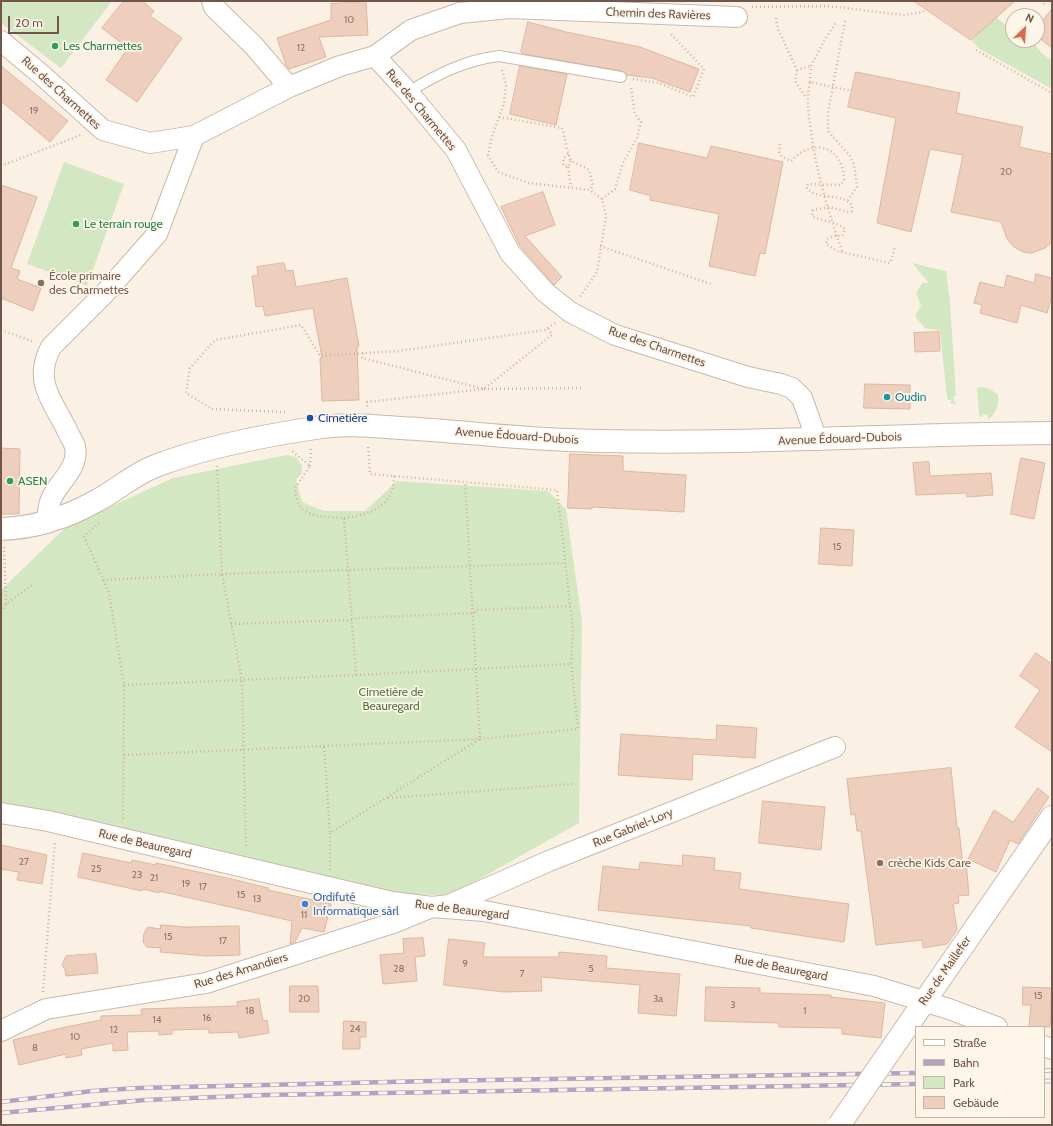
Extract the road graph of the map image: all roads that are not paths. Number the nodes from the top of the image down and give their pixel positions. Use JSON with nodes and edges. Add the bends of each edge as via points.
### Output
{"nodes":[{"id":1,"x":212,"y":1,"type":"edge"},
{"id":2,"x":741,"y":12,"type":"road end"},
{"id":3,"x":1,"y":41,"type":"edge"},
{"id":4,"x":375,"y":56,"type":"junction"},
{"id":5,"x":621,"y":77,"type":"dead end"},
{"id":6,"x":289,"y":87,"type":"junction"},
{"id":7,"x":408,"y":92,"type":"junction"},
{"id":8,"x":194,"y":136,"type":"junction"},
{"id":9,"x":1052,"y":433,"type":"edge"},
{"id":10,"x":816,"y":440,"type":"junction"},
{"id":11,"x":47,"y":522,"type":"junction"},
{"id":12,"x":2,"y":537,"type":"edge"},
{"id":13,"x":835,"y":747,"type":"dead end"},
{"id":14,"x":1,"y":813,"type":"edge"},
{"id":15,"x":1052,"y":817,"type":"edge"},
{"id":16,"x":432,"y":907,"type":"junction"},
{"id":17,"x":924,"y":1002,"type":"junction"},
{"id":18,"x":994,"y":1026,"type":"edge"},
{"id":19,"x":1,"y":1032,"type":"edge"},
{"id":20,"x":839,"y":1125,"type":"edge"}],
"edges":[{"from":1,"to":6,"type":"street","via":[[214,7],[254,46]]},
{"from":2,"to":4,"type":"street","name":"Chemin des Ravières","via":[[509,8],[460,13],[411,30]]},
{"from":3,"to":8,"type":"street","name":"Rue des Charmettes","via":[[103,130],[150,143]]},
{"from":4,"to":6,"type":"street","name":"Rue des Charmettes","via":[[340,66]]},
{"from":4,"to":7,"type":"street","name":"Rue des Charmettes"},
{"from":5,"to":7,"type":"lane","via":[[499,56],[480,58],[456,66]]},
{"from":6,"to":8,"type":"street","name":"Rue des Charmettes"},
{"from":7,"to":10,"type":"street","name":"Rue des Charmettes","via":[[456,150],[510,253],[545,292],[570,312],[615,335],[748,377],[792,388],[802,398]]},
{"from":8,"to":11,"type":"street","via":[[157,234],[105,293],[51,347],[45,359],[44,388],[74,446],[75,460],[68,476],[52,496]]},
{"from":9,"to":10,"type":"street","name":"Avenue Édouard-Dubois"},
{"from":10,"to":11,"type":"street","name":"Avenue Édouard-Dubois","via":[[567,440],[410,428],[335,426],[258,439],[184,456],[150,468],[129,479],[100,500]]},
{"from":11,"to":12,"type":"street","name":"Avenue Édouard-Dubois"},
{"from":13,"to":16,"type":"street","name":"Rue Gabriel-Lory","via":[[549,861],[470,897],[449,905]]},
{"from":14,"to":16,"type":"street","name":"Rue de Beauregard","via":[[56,823],[392,902]]},
{"from":15,"to":17,"type":"street","name":"Rue de Maillefer"},
{"from":16,"to":17,"type":"street","name":"Rue de Beauregard","via":[[484,911],[874,986]]},
{"from":16,"to":19,"type":"street","name":"Rue des Amandiers","via":[[393,923],[206,984],[46,1009]]},
{"from":17,"to":18,"type":"street","name":"Rue de Beauregard"},
{"from":17,"to":20,"type":"street","name":"Rue de Maillefer","bridge":true}]}
